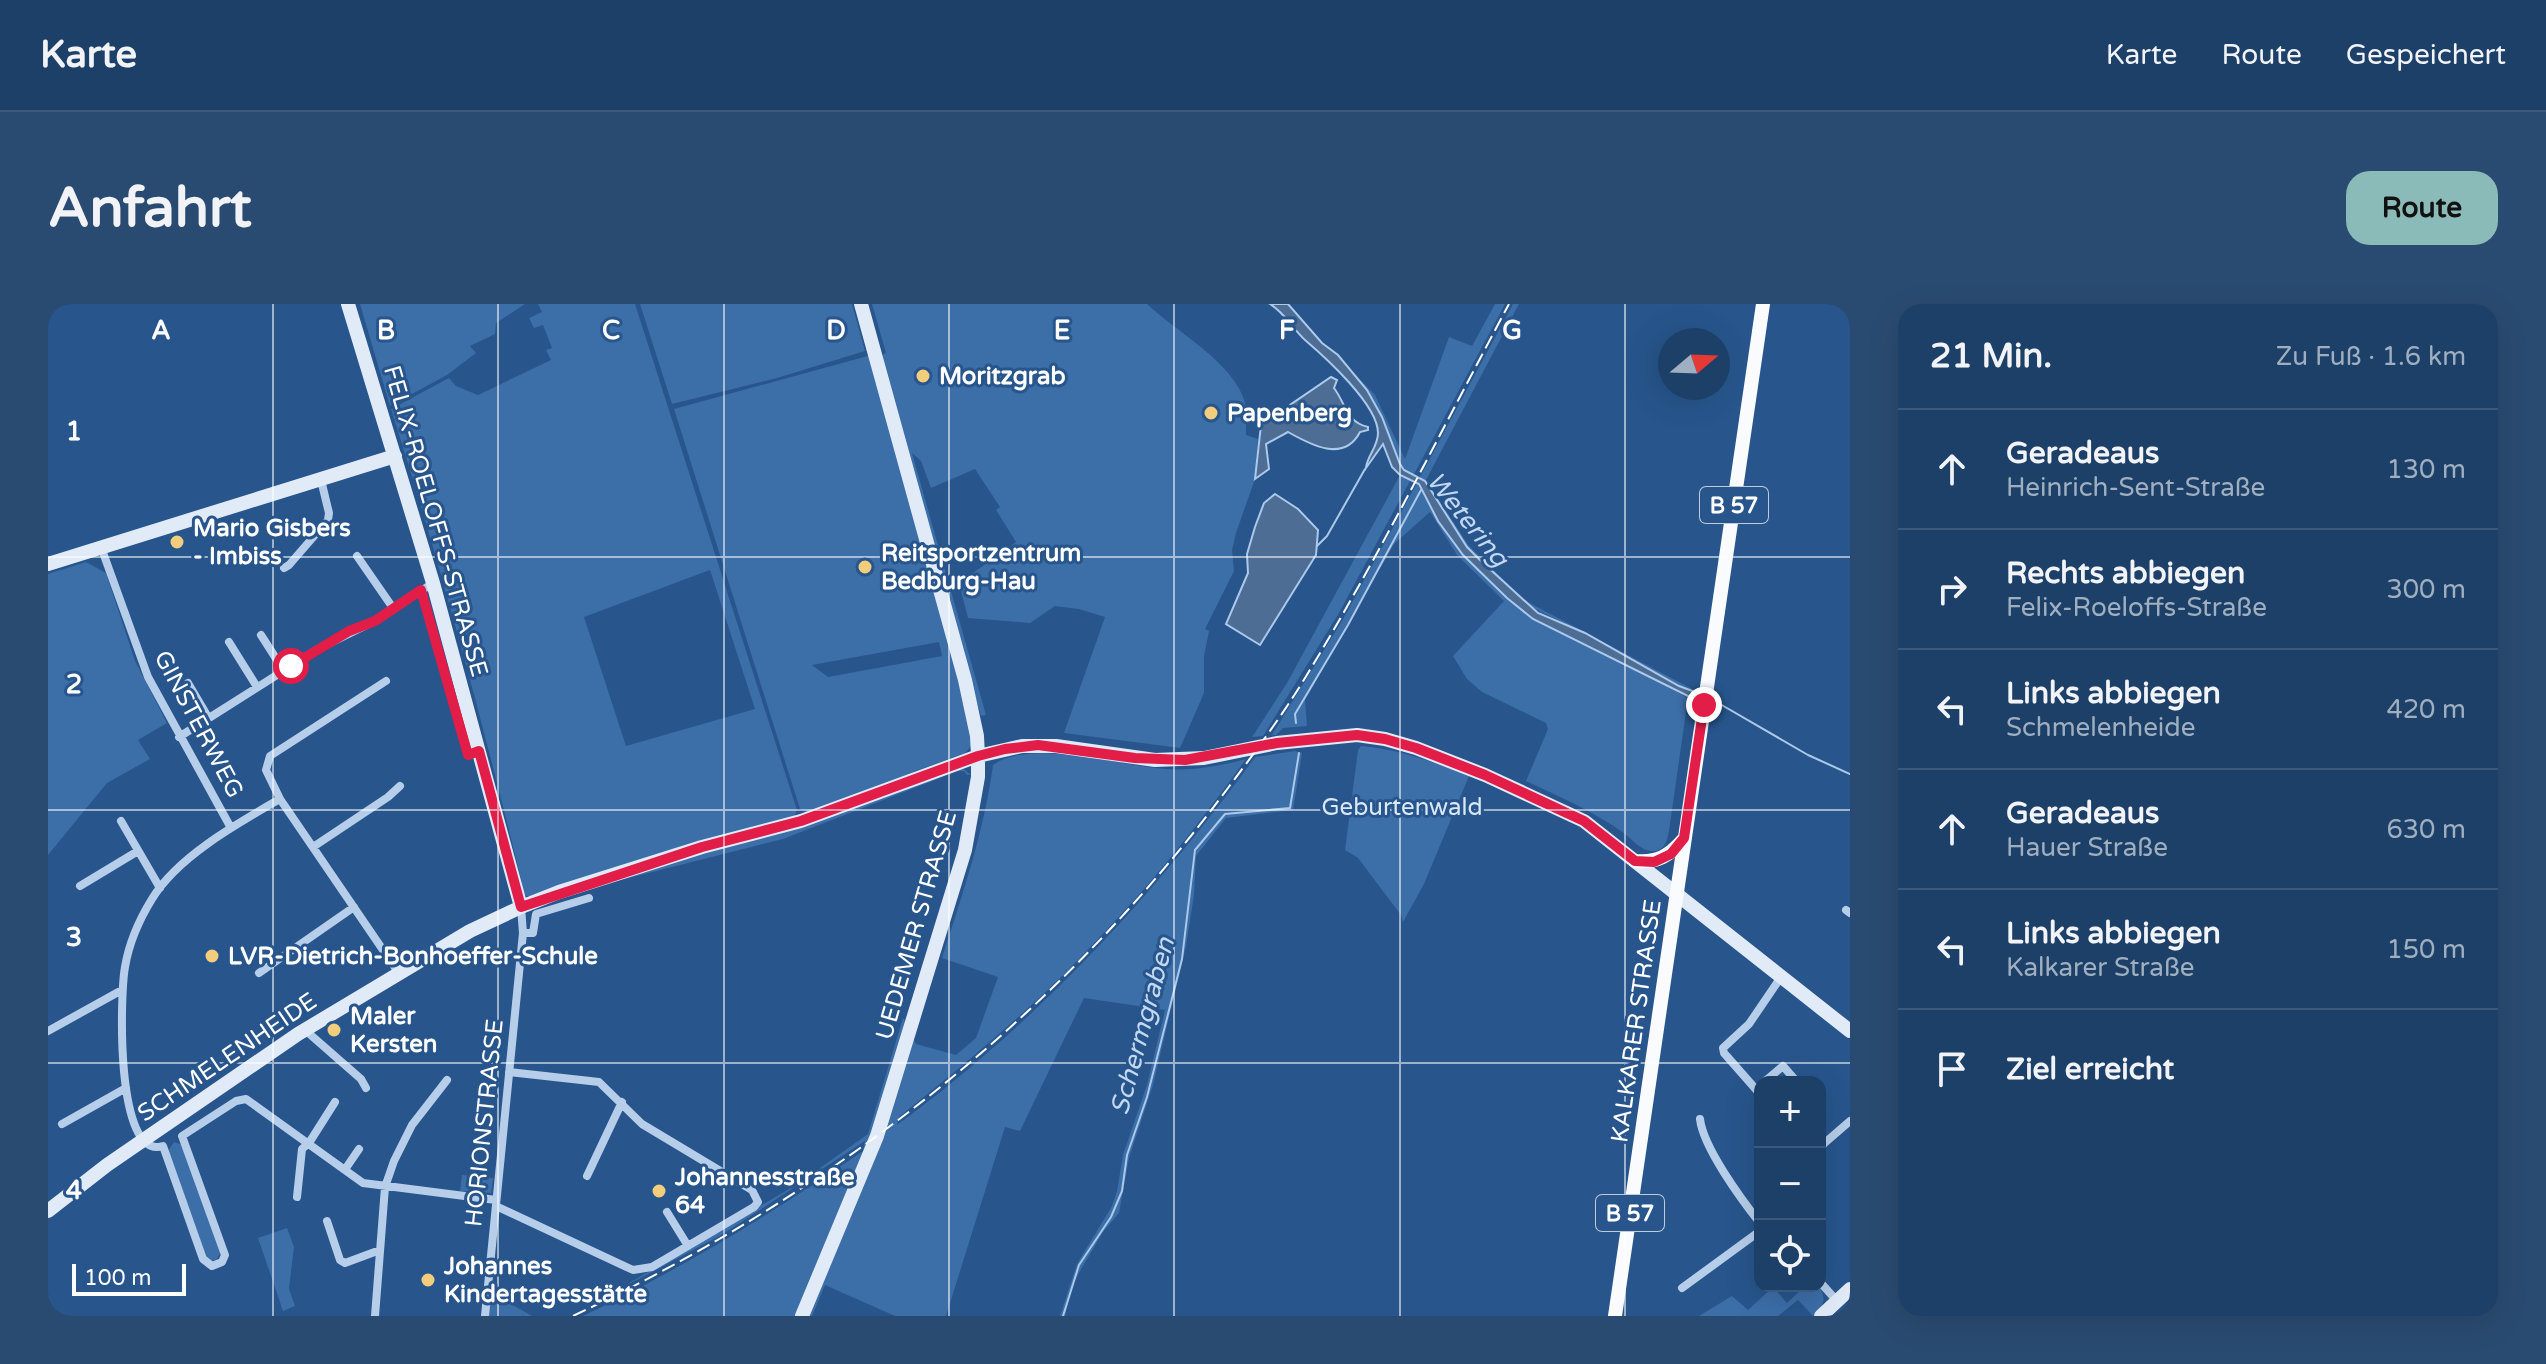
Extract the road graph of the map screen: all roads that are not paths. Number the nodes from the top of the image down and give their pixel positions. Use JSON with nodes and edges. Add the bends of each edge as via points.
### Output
{"nodes":[{"id":1,"x":348,"y":304,"type":"edge"},
{"id":2,"x":861,"y":304,"type":"edge"},
{"id":3,"x":1763,"y":304,"type":"edge"},
{"id":4,"x":395,"y":456,"type":"junction"},
{"id":5,"x":321,"y":480,"type":"junction"},
{"id":6,"x":101,"y":547,"type":"junction"},
{"id":7,"x":357,"y":556,"type":"dead end"},
{"id":8,"x":48,"y":564,"type":"edge"},
{"id":9,"x":284,"y":568,"type":"dead end"},
{"id":10,"x":427,"y":586,"type":"junction"},
{"id":11,"x":393,"y":608,"type":"junction"},
{"id":12,"x":261,"y":635,"type":"dead end"},
{"id":13,"x":229,"y":642,"type":"dead end"},
{"id":14,"x":284,"y":671,"type":"junction"},
{"id":15,"x":386,"y":681,"type":"dead end"},
{"id":16,"x":188,"y":683,"type":"dead end"},
{"id":17,"x":257,"y":687,"type":"junction"},
{"id":18,"x":208,"y":717,"type":"junction"},
{"id":19,"x":179,"y":737,"type":"junction"},
{"id":20,"x":978,"y":756,"type":"junction"},
{"id":21,"x":400,"y":786,"type":"dead end"},
{"id":22,"x":280,"y":799,"type":"junction"},
{"id":23,"x":121,"y":821,"type":"dead end"},
{"id":24,"x":231,"y":828,"type":"junction"},
{"id":25,"x":1684,"y":838,"type":"junction"},
{"id":26,"x":313,"y":847,"type":"junction"},
{"id":27,"x":138,"y":851,"type":"junction"},
{"id":28,"x":1635,"y":861,"type":"junction"},
{"id":29,"x":80,"y":886,"type":"dead end"},
{"id":30,"x":160,"y":888,"type":"junction"},
{"id":31,"x":1676,"y":896,"type":"junction"},
{"id":32,"x":589,"y":898,"type":"dead end"},
{"id":33,"x":354,"y":907,"type":"junction"},
{"id":34,"x":521,"y":907,"type":"junction"},
{"id":35,"x":523,"y":933,"type":"junction"},
{"id":36,"x":398,"y":972,"type":"junction"},
{"id":37,"x":259,"y":973,"type":"dead end"},
{"id":38,"x":1781,"y":977,"type":"junction"},
{"id":39,"x":122,"y":990,"type":"junction"},
{"id":40,"x":305,"y":1030,"type":"junction"},
{"id":41,"x":48,"y":1031,"type":"edge"},
{"id":42,"x":1850,"y":1031,"type":"edge"},
{"id":43,"x":509,"y":1072,"type":"junction"},
{"id":44,"x":1773,"y":1076,"type":"edge"},
{"id":45,"x":1792,"y":1076,"type":"edge"},
{"id":46,"x":447,"y":1080,"type":"dead end"},
{"id":47,"x":1754,"y":1082,"type":"edge"},
{"id":48,"x":126,"y":1088,"type":"junction"},
{"id":49,"x":366,"y":1088,"type":"dead end"},
{"id":50,"x":335,"y":1102,"type":"dead end"},
{"id":51,"x":622,"y":1102,"type":"junction"},
{"id":52,"x":1700,"y":1119,"type":"dead end"},
{"id":53,"x":1850,"y":1121,"type":"edge"},
{"id":54,"x":62,"y":1124,"type":"dead end"},
{"id":55,"x":182,"y":1136,"type":"junction"},
{"id":56,"x":143,"y":1140,"type":"junction"},
{"id":57,"x":1826,"y":1142,"type":"edge"},
{"id":58,"x":309,"y":1143,"type":"junction"},
{"id":59,"x":163,"y":1146,"type":"junction"},
{"id":60,"x":359,"y":1149,"type":"dead end"},
{"id":61,"x":346,"y":1168,"type":"junction"},
{"id":62,"x":587,"y":1176,"type":"dead end"},
{"id":63,"x":385,"y":1187,"type":"junction"},
{"id":64,"x":297,"y":1197,"type":"dead end"},
{"id":65,"x":496,"y":1203,"type":"junction"},
{"id":66,"x":48,"y":1211,"type":"edge"},
{"id":67,"x":667,"y":1212,"type":"dead end"},
{"id":68,"x":1758,"y":1220,"type":"edge"},
{"id":69,"x":327,"y":1221,"type":"dead end"},
{"id":70,"x":1754,"y":1235,"type":"edge"},
{"id":71,"x":688,"y":1246,"type":"junction"},
{"id":72,"x":380,"y":1250,"type":"junction"},
{"id":73,"x":1682,"y":1288,"type":"dead end"},
{"id":74,"x":1826,"y":1289,"type":"edge"},
{"id":75,"x":1850,"y":1289,"type":"edge"},
{"id":76,"x":1837,"y":1301,"type":"junction"},
{"id":77,"x":375,"y":1316,"type":"edge"},
{"id":78,"x":485,"y":1316,"type":"edge"},
{"id":79,"x":802,"y":1316,"type":"edge"},
{"id":80,"x":1615,"y":1316,"type":"edge"},
{"id":81,"x":1821,"y":1316,"type":"edge"}],
"edges":[{"from":1,"to":4,"type":"street","name":"FELIX-ROELOFFS-STRASSE"},
{"from":2,"to":20,"type":"street","name":"UEDEMER STRASSE","via":[[965,680]]},
{"from":3,"to":25,"type":"main road","name":"KALKARER STRASSE","number":"B 57"},
{"from":4,"to":5,"type":"street"},
{"from":4,"to":10,"type":"street","name":"FELIX-ROELOFFS-STRASSE"},
{"from":5,"to":6,"type":"street"},
{"from":5,"to":9,"type":"street","via":[[328,520]]},
{"from":6,"to":8,"type":"street"},
{"from":6,"to":19,"type":"street","name":"GINSTERWEG","via":[[148,677]]},
{"from":7,"to":11,"type":"street"},
{"from":10,"to":11,"type":"street"},
{"from":10,"to":34,"type":"street","name":"FELIX-ROELOFFS-STRASSE"},
{"from":11,"to":14,"type":"street"},
{"from":12,"to":14,"type":"street"},
{"from":13,"to":17,"type":"street"},
{"from":14,"to":17,"type":"street"},
{"from":15,"to":22,"type":"street","via":[[270,756],[266,770]]},
{"from":16,"to":18,"type":"street"},
{"from":17,"to":18,"type":"street"},
{"from":18,"to":19,"type":"street"},
{"from":19,"to":24,"type":"street","name":"GINSTERWEG"},
{"from":20,"to":28,"type":"street","name":"SCHMELENHEIDE","via":[[1038,745],[1185,760],[1331,737],[1385,739],[1485,775],[1584,821]]},
{"from":20,"to":34,"type":"street","name":"SCHMELENHEIDE","via":[[801,821]]},
{"from":20,"to":79,"type":"street","name":"UEDEMER STRASSE","via":[[965,850],[877,1136]]},
{"from":21,"to":26,"type":"street"},
{"from":22,"to":24,"type":"street"},
{"from":22,"to":26,"type":"street"},
{"from":23,"to":27,"type":"street"},
{"from":24,"to":30,"type":"street"},
{"from":25,"to":28,"type":"main road","via":[[1671,854],[1654,862]]},
{"from":25,"to":31,"type":"main road","name":"KALKARER STRASSE","number":"B 57"},
{"from":26,"to":33,"type":"street"},
{"from":27,"to":29,"type":"street"},
{"from":27,"to":30,"type":"street"},
{"from":28,"to":31,"type":"street","name":"SCHMELENHEIDE"},
{"from":30,"to":39,"type":"street","via":[[133,935]]},
{"from":31,"to":38,"type":"street","name":"SCHMELENHEIDE"},
{"from":31,"to":80,"type":"main road","name":"KALKARER STRASSE","number":"B 57"},
{"from":32,"to":35,"type":"street","via":[[536,914],[533,933]]},
{"from":33,"to":36,"type":"street"},
{"from":33,"to":37,"type":"street"},
{"from":34,"to":35,"type":"street","name":"HORIONSTRASSE"},
{"from":34,"to":36,"type":"street","name":"SCHMELENHEIDE"},
{"from":35,"to":43,"type":"street","name":"HORIONSTRASSE"},
{"from":36,"to":40,"type":"street","name":"SCHMELENHEIDE"},
{"from":38,"to":42,"type":"street","name":"SCHMELENHEIDE"},
{"from":38,"to":47,"type":"street","via":[[1749,1024],[1723,1048]]},
{"from":39,"to":41,"type":"street"},
{"from":39,"to":48,"type":"street"},
{"from":40,"to":49,"type":"street"},
{"from":40,"to":56,"type":"street","name":"SCHMELENHEIDE"},
{"from":43,"to":51,"type":"street","via":[[599,1082]]},
{"from":43,"to":65,"type":"street","name":"HORIONSTRASSE"},
{"from":44,"to":45,"type":"street","via":[[1783,1066]]},
{"from":46,"to":63,"type":"street","via":[[412,1125]]},
{"from":48,"to":54,"type":"street"},
{"from":48,"to":56,"type":"street"},
{"from":50,"to":58,"type":"street"},
{"from":51,"to":62,"type":"street"},
{"from":51,"to":71,"type":"street","via":[[642,1124],[757,1196],[754,1207]]},
{"from":52,"to":68,"type":"street","via":[[1702,1132]]},
{"from":53,"to":57,"type":"street"},
{"from":55,"to":58,"type":"street","via":[[246,1099]]},
{"from":55,"to":59,"type":"street"},
{"from":55,"to":59,"type":"street","via":[[225,1255],[217,1265],[203,1259]]},
{"from":56,"to":59,"type":"street","via":[[154,1148]]},
{"from":56,"to":66,"type":"street","name":"SCHMELENHEIDE"},
{"from":58,"to":61,"type":"street"},
{"from":58,"to":64,"type":"street","via":[[302,1149]]},
{"from":60,"to":61,"type":"street"},
{"from":61,"to":63,"type":"street","via":[[363,1183]]},
{"from":63,"to":65,"type":"street"},
{"from":63,"to":72,"type":"street"},
{"from":65,"to":71,"type":"street","via":[[633,1270],[652,1267]]},
{"from":65,"to":78,"type":"street","name":"HORIONSTRASSE"},
{"from":67,"to":71,"type":"street"},
{"from":69,"to":72,"type":"street","via":[[345,1263]]},
{"from":70,"to":73,"type":"street"},
{"from":72,"to":77,"type":"street"},
{"from":74,"to":76,"type":"street"},
{"from":75,"to":76,"type":"street"},
{"from":76,"to":81,"type":"street"}]}
